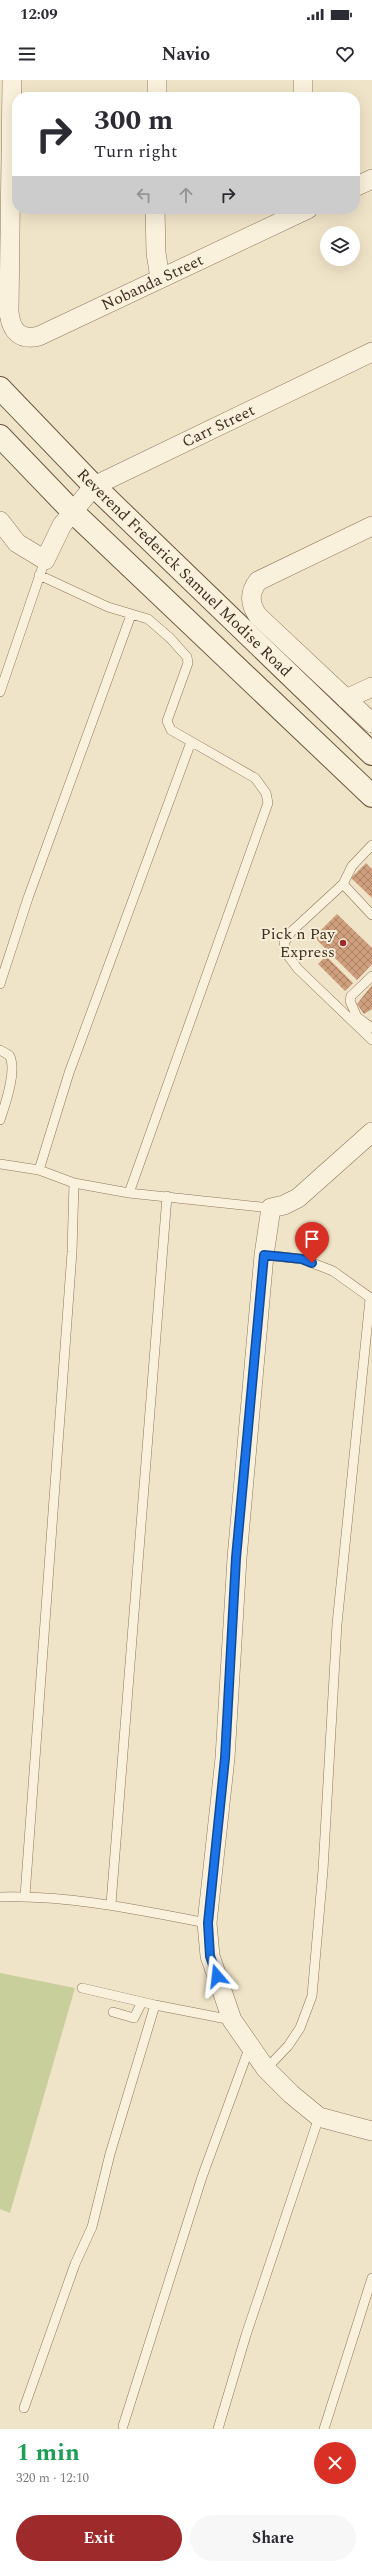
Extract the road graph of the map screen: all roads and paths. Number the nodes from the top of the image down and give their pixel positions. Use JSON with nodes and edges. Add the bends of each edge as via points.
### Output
{"nodes":[{"id":1,"x":12,"y":80,"type":"edge"},
{"id":2,"x":157,"y":80,"type":"edge"},
{"id":3,"x":304,"y":80,"type":"edge"},
{"id":4,"x":157,"y":92,"type":"edge"},
{"id":5,"x":303,"y":92,"type":"edge"},
{"id":6,"x":372,"y":179,"type":"edge"},
{"id":7,"x":360,"y":185,"type":"edge"},
{"id":8,"x":155,"y":214,"type":"edge"},
{"id":9,"x":296,"y":214,"type":"edge"},
{"id":10,"x":160,"y":278,"type":"junction"},
{"id":11,"x":372,"y":352,"type":"edge"},
{"id":12,"x":0,"y":388,"type":"edge"},
{"id":13,"x":0,"y":436,"type":"edge"},
{"id":14,"x":94,"y":486,"type":"junction"},
{"id":15,"x":72,"y":511,"type":"junction"},
{"id":16,"x":0,"y":521,"type":"edge"},
{"id":17,"x":372,"y":526,"type":"edge"},
{"id":18,"x":42,"y":567,"type":"junction"},
{"id":19,"x":131,"y":615,"type":"junction"},
{"id":20,"x":372,"y":687,"type":"edge"},
{"id":21,"x":0,"y":692,"type":"edge"},
{"id":22,"x":346,"y":699,"type":"junction"},
{"id":23,"x":372,"y":723,"type":"edge"},
{"id":24,"x":191,"y":742,"type":"junction"},
{"id":25,"x":372,"y":754,"type":"edge"},
{"id":26,"x":372,"y":796,"type":"edge"},
{"id":27,"x":372,"y":844,"type":"edge"},
{"id":28,"x":343,"y":884,"type":"junction"},
{"id":29,"x":372,"y":915,"type":"edge"},
{"id":30,"x":372,"y":976,"type":"edge"},
{"id":31,"x":0,"y":984,"type":"edge"},
{"id":32,"x":372,"y":1028,"type":"edge"},
{"id":33,"x":372,"y":1040,"type":"edge"},
{"id":34,"x":0,"y":1050,"type":"edge"},
{"id":35,"x":0,"y":1120,"type":"edge"},
{"id":36,"x":372,"y":1132,"type":"edge"},
{"id":37,"x":0,"y":1164,"type":"edge"},
{"id":38,"x":39,"y":1170,"type":"junction"},
{"id":39,"x":74,"y":1183,"type":"junction"},
{"id":40,"x":129,"y":1193,"type":"junction"},
{"id":41,"x":167,"y":1196,"type":"junction"},
{"id":42,"x":271,"y":1208,"type":"junction"},
{"id":43,"x":264,"y":1255,"type":"junction"},
{"id":44,"x":371,"y":1299,"type":"edge"},
{"id":45,"x":25,"y":1896,"type":"junction"},
{"id":46,"x":0,"y":1897,"type":"edge"},
{"id":47,"x":111,"y":1904,"type":"junction"},
{"id":48,"x":208,"y":1923,"type":"junction"},
{"id":49,"x":82,"y":1988,"type":"dead end"},
{"id":50,"x":142,"y":2002,"type":"junction"},
{"id":51,"x":155,"y":2005,"type":"junction"},
{"id":52,"x":112,"y":2012,"type":"dead end"},
{"id":53,"x":232,"y":2020,"type":"junction"},
{"id":54,"x":250,"y":2046,"type":"junction"},
{"id":55,"x":266,"y":2069,"type":"junction"},
{"id":56,"x":319,"y":2117,"type":"junction"},
{"id":57,"x":372,"y":2132,"type":"edge"},
{"id":58,"x":372,"y":2278,"type":"edge"},
{"id":59,"x":24,"y":2408,"type":"dead end"},
{"id":60,"x":123,"y":2426,"type":"dead end"},
{"id":61,"x":218,"y":2429,"type":"edge"},
{"id":62,"x":324,"y":2429,"type":"edge"}],
"edges":[{"from":1,"to":10,"type":"street","name":"Nobanda Street","via":[[9,312],[14,331],[24,337],[33,338]]},
{"from":2,"to":4,"type":"street"},
{"from":3,"to":5,"type":"street"},
{"from":6,"to":7,"type":"street"},
{"from":8,"to":10,"type":"street","via":[[156,253]]},
{"from":9,"to":10,"type":"street","name":"Nobanda Street"},
{"from":11,"to":14,"type":"street","name":"Carr Street"},
{"from":12,"to":14,"type":"main road","name":"Reverend Frederick Samuel Modise Road"},
{"from":13,"to":15,"type":"main road","name":"Reverend Frederick Samuel Modise Road"},
{"from":14,"to":15,"type":"street","name":"Carr Street"},
{"from":14,"to":25,"type":"main road","name":"Reverend Frederick Samuel Modise Road"},
{"from":15,"to":18,"type":"street","name":"Carr Street"},
{"from":15,"to":26,"type":"main road","name":"Reverend Frederick Samuel Modise Road"},
{"from":16,"to":18,"type":"street","via":[[17,543]]},
{"from":17,"to":22,"type":"street","via":[[258,581],[252,589],[252,608],[258,616]]},
{"from":18,"to":19,"type":"lane","via":[[108,607]]},
{"from":18,"to":21,"type":"lane"},
{"from":19,"to":24,"type":"lane","via":[[148,619],[160,627],[187,657],[188,667],[167,721],[171,730]]},
{"from":19,"to":31,"type":"lane","via":[[28,898]]},
{"from":20,"to":22,"type":"street"},
{"from":22,"to":23,"type":"street"},
{"from":24,"to":38,"type":"lane","via":[[69,1073]]},
{"from":24,"to":40,"type":"lane","via":[[255,778],[266,793],[268,802]]},
{"from":27,"to":28,"type":"lane","via":[[352,866]]},
{"from":28,"to":29,"type":"lane"},
{"from":28,"to":33,"type":"lane","via":[[291,932],[284,942],[286,953],[303,974]]},
{"from":30,"to":32,"type":"lane","via":[[351,996],[350,1001],[357,1017]]},
{"from":34,"to":35,"type":"lane","via":[[10,1055],[13,1063],[8,1097]]},
{"from":36,"to":42,"type":"street","via":[[298,1198]]},
{"from":37,"to":38,"type":"lane"},
{"from":38,"to":39,"type":"lane"},
{"from":39,"to":40,"type":"lane"},
{"from":39,"to":45,"type":"lane","via":[[72,1252]]},
{"from":40,"to":41,"type":"lane"},
{"from":41,"to":42,"type":"lane"},
{"from":41,"to":47,"type":"lane"},
{"from":42,"to":43,"type":"street"},
{"from":43,"to":44,"type":"lane","via":[[302,1259],[333,1271]]},
{"from":43,"to":48,"type":"street","via":[[236,1558],[225,1758]]},
{"from":44,"to":55,"type":"lane","via":[[337,1624],[323,1870],[312,1996],[300,2028],[288,2046]]},
{"from":45,"to":46,"type":"lane"},
{"from":45,"to":47,"type":"lane"},
{"from":47,"to":48,"type":"lane"},
{"from":48,"to":53,"type":"street","via":[[210,1956]]},
{"from":49,"to":50,"type":"lane"},
{"from":50,"to":51,"type":"lane"},
{"from":50,"to":52,"type":"lane","via":[[134,2018]]},
{"from":51,"to":53,"type":"lane"},
{"from":51,"to":59,"type":"lane","via":[[110,2154],[92,2227],[75,2264]]},
{"from":53,"to":54,"type":"street"},
{"from":54,"to":55,"type":"street"},
{"from":54,"to":60,"type":"lane","via":[[202,2176]]},
{"from":55,"to":56,"type":"street"},
{"from":56,"to":57,"type":"street"},
{"from":56,"to":61,"type":"lane","via":[[246,2335]]},
{"from":58,"to":62,"type":"lane"}]}
